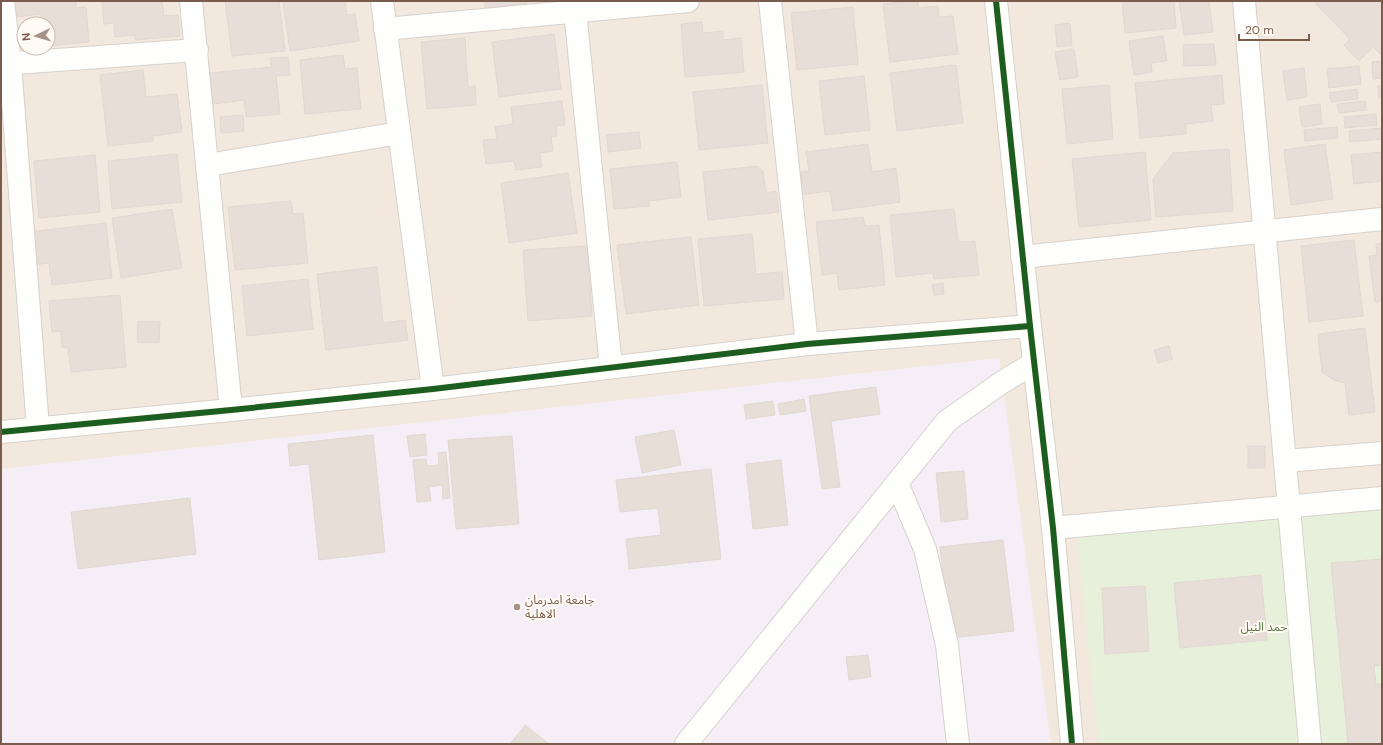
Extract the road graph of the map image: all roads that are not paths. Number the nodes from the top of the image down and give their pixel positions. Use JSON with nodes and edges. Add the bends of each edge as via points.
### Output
{"nodes":[{"id":1,"x":3,"y":1,"type":"edge"},
{"id":2,"x":191,"y":1,"type":"edge"},
{"id":3,"x":382,"y":1,"type":"edge"},
{"id":4,"x":688,"y":1,"type":"edge"},
{"id":5,"x":770,"y":1,"type":"edge"},
{"id":6,"x":996,"y":1,"type":"edge"},
{"id":7,"x":1244,"y":1,"type":"edge"},
{"id":8,"x":574,"y":6,"type":"edge"},
{"id":9,"x":385,"y":29,"type":"junction"},
{"id":10,"x":197,"y":50,"type":"junction"},
{"id":11,"x":6,"y":63,"type":"edge"},
{"id":12,"x":399,"y":133,"type":"junction"},
{"id":13,"x":208,"y":165,"type":"junction"},
{"id":14,"x":1382,"y":219,"type":"edge"},
{"id":15,"x":1264,"y":232,"type":"junction"},
{"id":16,"x":1022,"y":257,"type":"junction"},
{"id":17,"x":1030,"y":326,"type":"junction"},
{"id":18,"x":807,"y":344,"type":"junction"},
{"id":19,"x":1034,"y":363,"type":"junction"},
{"id":20,"x":611,"y":368,"type":"junction"},
{"id":21,"x":433,"y":389,"type":"junction"},
{"id":22,"x":231,"y":410,"type":"junction"},
{"id":23,"x":38,"y":428,"type":"junction"},
{"id":24,"x":1,"y":432,"type":"edge"},
{"id":25,"x":1382,"y":453,"type":"edge"},
{"id":26,"x":1285,"y":461,"type":"junction"},
{"id":27,"x":896,"y":483,"type":"junction"},
{"id":28,"x":1382,"y":498,"type":"edge"},
{"id":29,"x":1288,"y":506,"type":"junction"},
{"id":30,"x":1053,"y":528,"type":"junction"},
{"id":31,"x":686,"y":744,"type":"edge"},
{"id":32,"x":958,"y":744,"type":"edge"},
{"id":33,"x":1072,"y":744,"type":"edge"},
{"id":34,"x":1310,"y":744,"type":"edge"}],
"edges":[{"from":1,"to":11,"type":"street"},
{"from":2,"to":10,"type":"street"},
{"from":3,"to":9,"type":"street"},
{"from":4,"to":8,"type":"street"},
{"from":5,"to":18,"type":"street"},
{"from":6,"to":16,"type":"street"},
{"from":7,"to":15,"type":"street"},
{"from":8,"to":9,"type":"street"},
{"from":8,"to":20,"type":"street"},
{"from":9,"to":12,"type":"street"},
{"from":10,"to":11,"type":"street"},
{"from":10,"to":13,"type":"street"},
{"from":11,"to":23,"type":"street"},
{"from":12,"to":13,"type":"street"},
{"from":12,"to":21,"type":"street"},
{"from":13,"to":22,"type":"street"},
{"from":14,"to":15,"type":"street"},
{"from":15,"to":16,"type":"street"},
{"from":15,"to":26,"type":"street"},
{"from":16,"to":17,"type":"street"},
{"from":17,"to":18,"type":"street"},
{"from":17,"to":19,"type":"street"},
{"from":18,"to":20,"type":"street"},
{"from":19,"to":27,"type":"street","via":[[947,421]]},
{"from":19,"to":30,"type":"street"},
{"from":20,"to":21,"type":"street"},
{"from":21,"to":22,"type":"street"},
{"from":22,"to":23,"type":"street"},
{"from":23,"to":24,"type":"street"},
{"from":25,"to":26,"type":"street"},
{"from":26,"to":29,"type":"street"},
{"from":27,"to":31,"type":"street"},
{"from":27,"to":32,"type":"street","via":[[925,549],[947,645]]},
{"from":28,"to":29,"type":"street"},
{"from":29,"to":30,"type":"street"},
{"from":29,"to":34,"type":"street"},
{"from":30,"to":33,"type":"street"}]}
